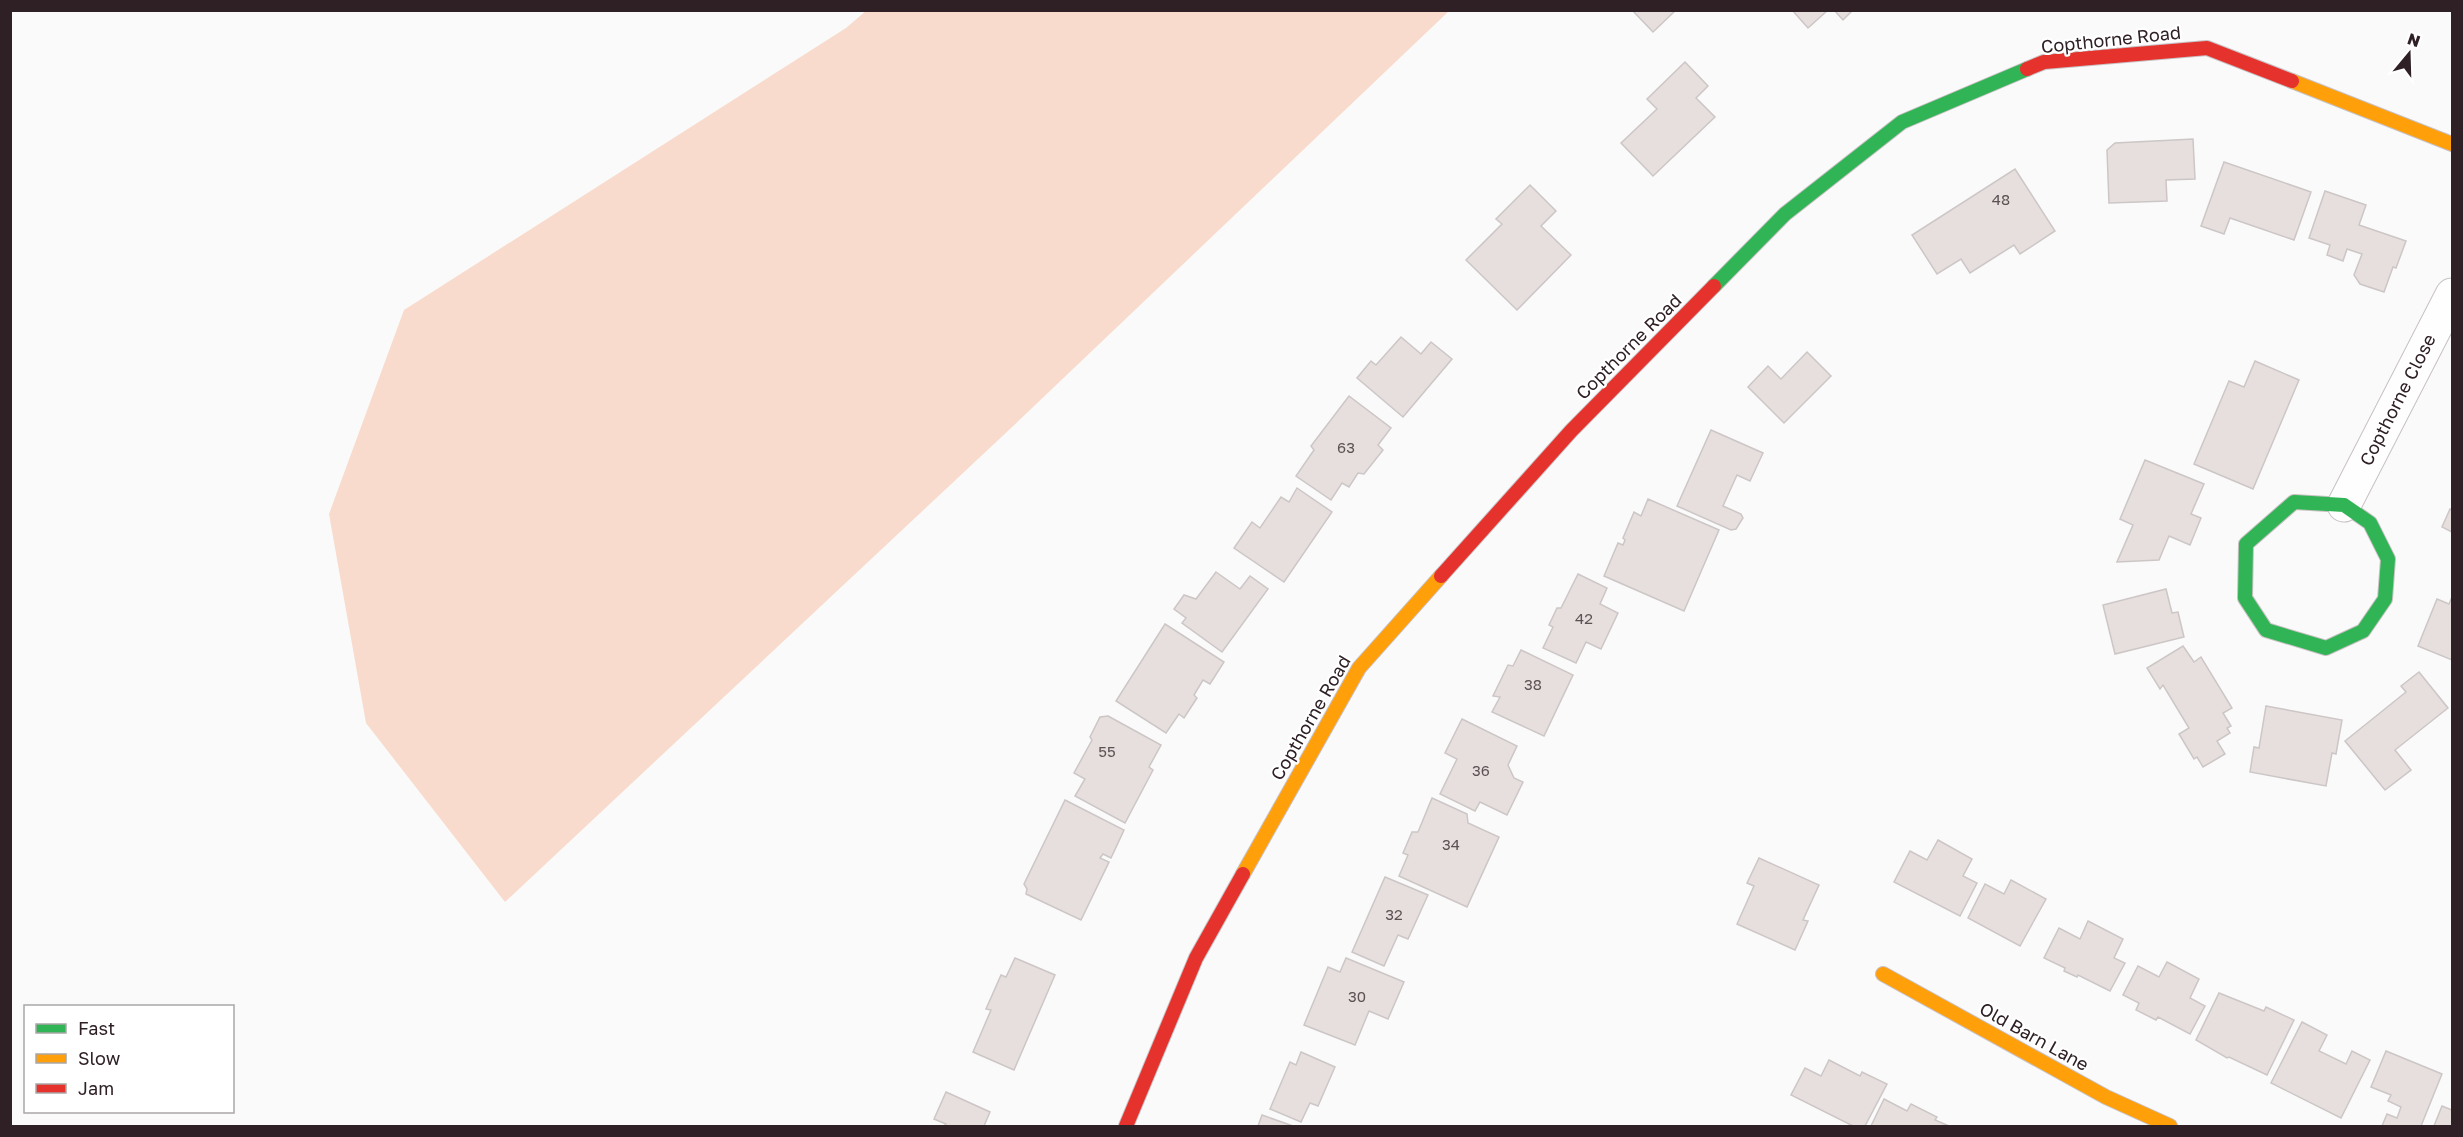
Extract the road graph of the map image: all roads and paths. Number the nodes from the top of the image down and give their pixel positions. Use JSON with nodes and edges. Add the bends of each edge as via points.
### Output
{"nodes":[{"id":1,"x":2452,"y":144,"type":"edge"},
{"id":2,"x":2452,"y":296,"type":"edge"},
{"id":3,"x":2344,"y":505,"type":"junction"},
{"id":4,"x":1883,"y":974,"type":"dead end"},
{"id":5,"x":1126,"y":1126,"type":"edge"},
{"id":6,"x":2170,"y":1126,"type":"edge"}],
"edges":[{"from":1,"to":5,"type":"street","name":"Copthorne Road","via":[[2207,48],[2044,62],[1902,122],[1785,214],[1570,431],[1359,668],[1196,958]]},
{"from":2,"to":3,"type":"street","name":"Copthorne Close"},
{"from":3,"to":3,"type":"street","via":[[2370,523],[2388,559],[2385,599],[2363,631],[2326,648],[2266,630],[2245,598],[2246,544],[2294,502]]},
{"from":4,"to":6,"type":"street","name":"Old Barn Lane","via":[[2106,1097]]}]}
